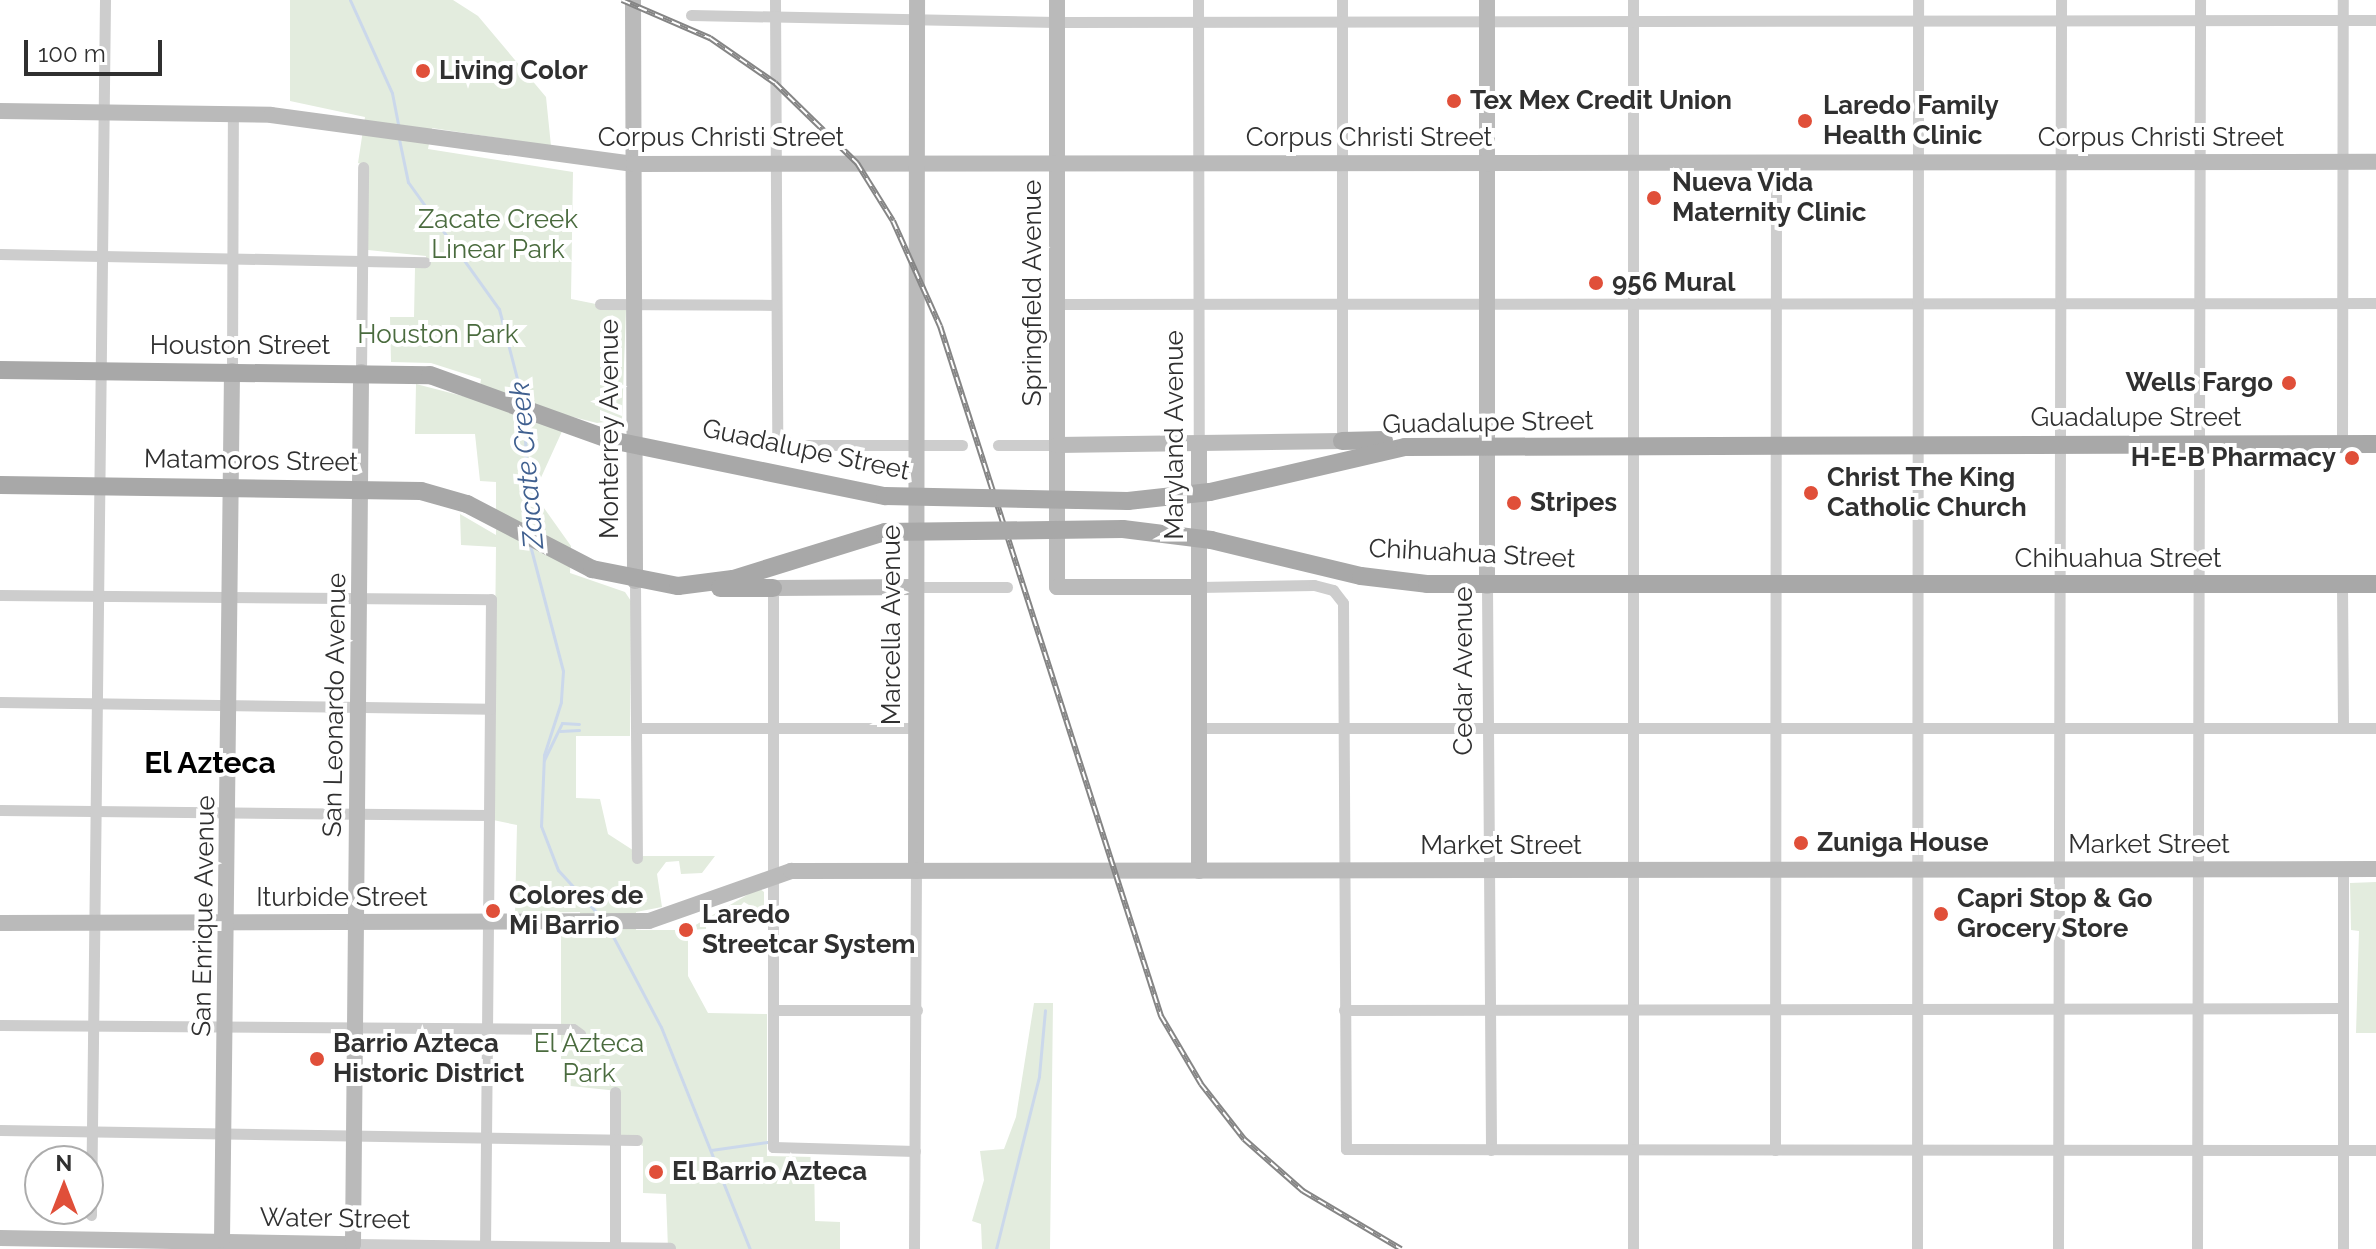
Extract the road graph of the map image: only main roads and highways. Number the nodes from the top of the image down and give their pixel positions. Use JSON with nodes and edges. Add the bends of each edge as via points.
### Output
{"nodes":[{"id":1,"x":0,"y":370,"type":"edge"},
{"id":2,"x":479,"y":389,"type":"joint"},
{"id":3,"x":1342,"y":441,"type":"road end"},
{"id":4,"x":2376,"y":444,"type":"edge"},
{"id":5,"x":1455,"y":447,"type":"junction"},
{"id":6,"x":0,"y":485,"type":"edge"},
{"id":7,"x":497,"y":519,"type":"joint"},
{"id":8,"x":2376,"y":584,"type":"edge"},
{"id":9,"x":678,"y":586,"type":"junction"},
{"id":10,"x":773,"y":588,"type":"road end"}],
"edges":[{"from":1,"to":2,"type":"main road","name":"Houston Street","via":[[361,372],[430,375]]},
{"from":2,"to":5,"type":"main road","name":"Guadalupe Street","bridge":true,"via":[[565,426],[633,444],[885,496],[1128,501],[1210,492],[1364,453]]},
{"from":3,"to":5,"type":"main road"},
{"from":4,"to":5,"type":"main road","name":"Guadalupe Street"},
{"from":6,"to":7,"type":"main road","name":"Matamoros Street","via":[[360,488],[435,494]]},
{"from":7,"to":9,"type":"main road","name":"Chihuahua Street","via":[[570,560],[635,581]]},
{"from":8,"to":9,"type":"main road","name":"Chihuahua Street","bridge":true,"via":[[1487,586],[1361,576],[1211,540],[1123,529],[885,532],[733,579]]},
{"from":9,"to":10,"type":"main road"}]}
